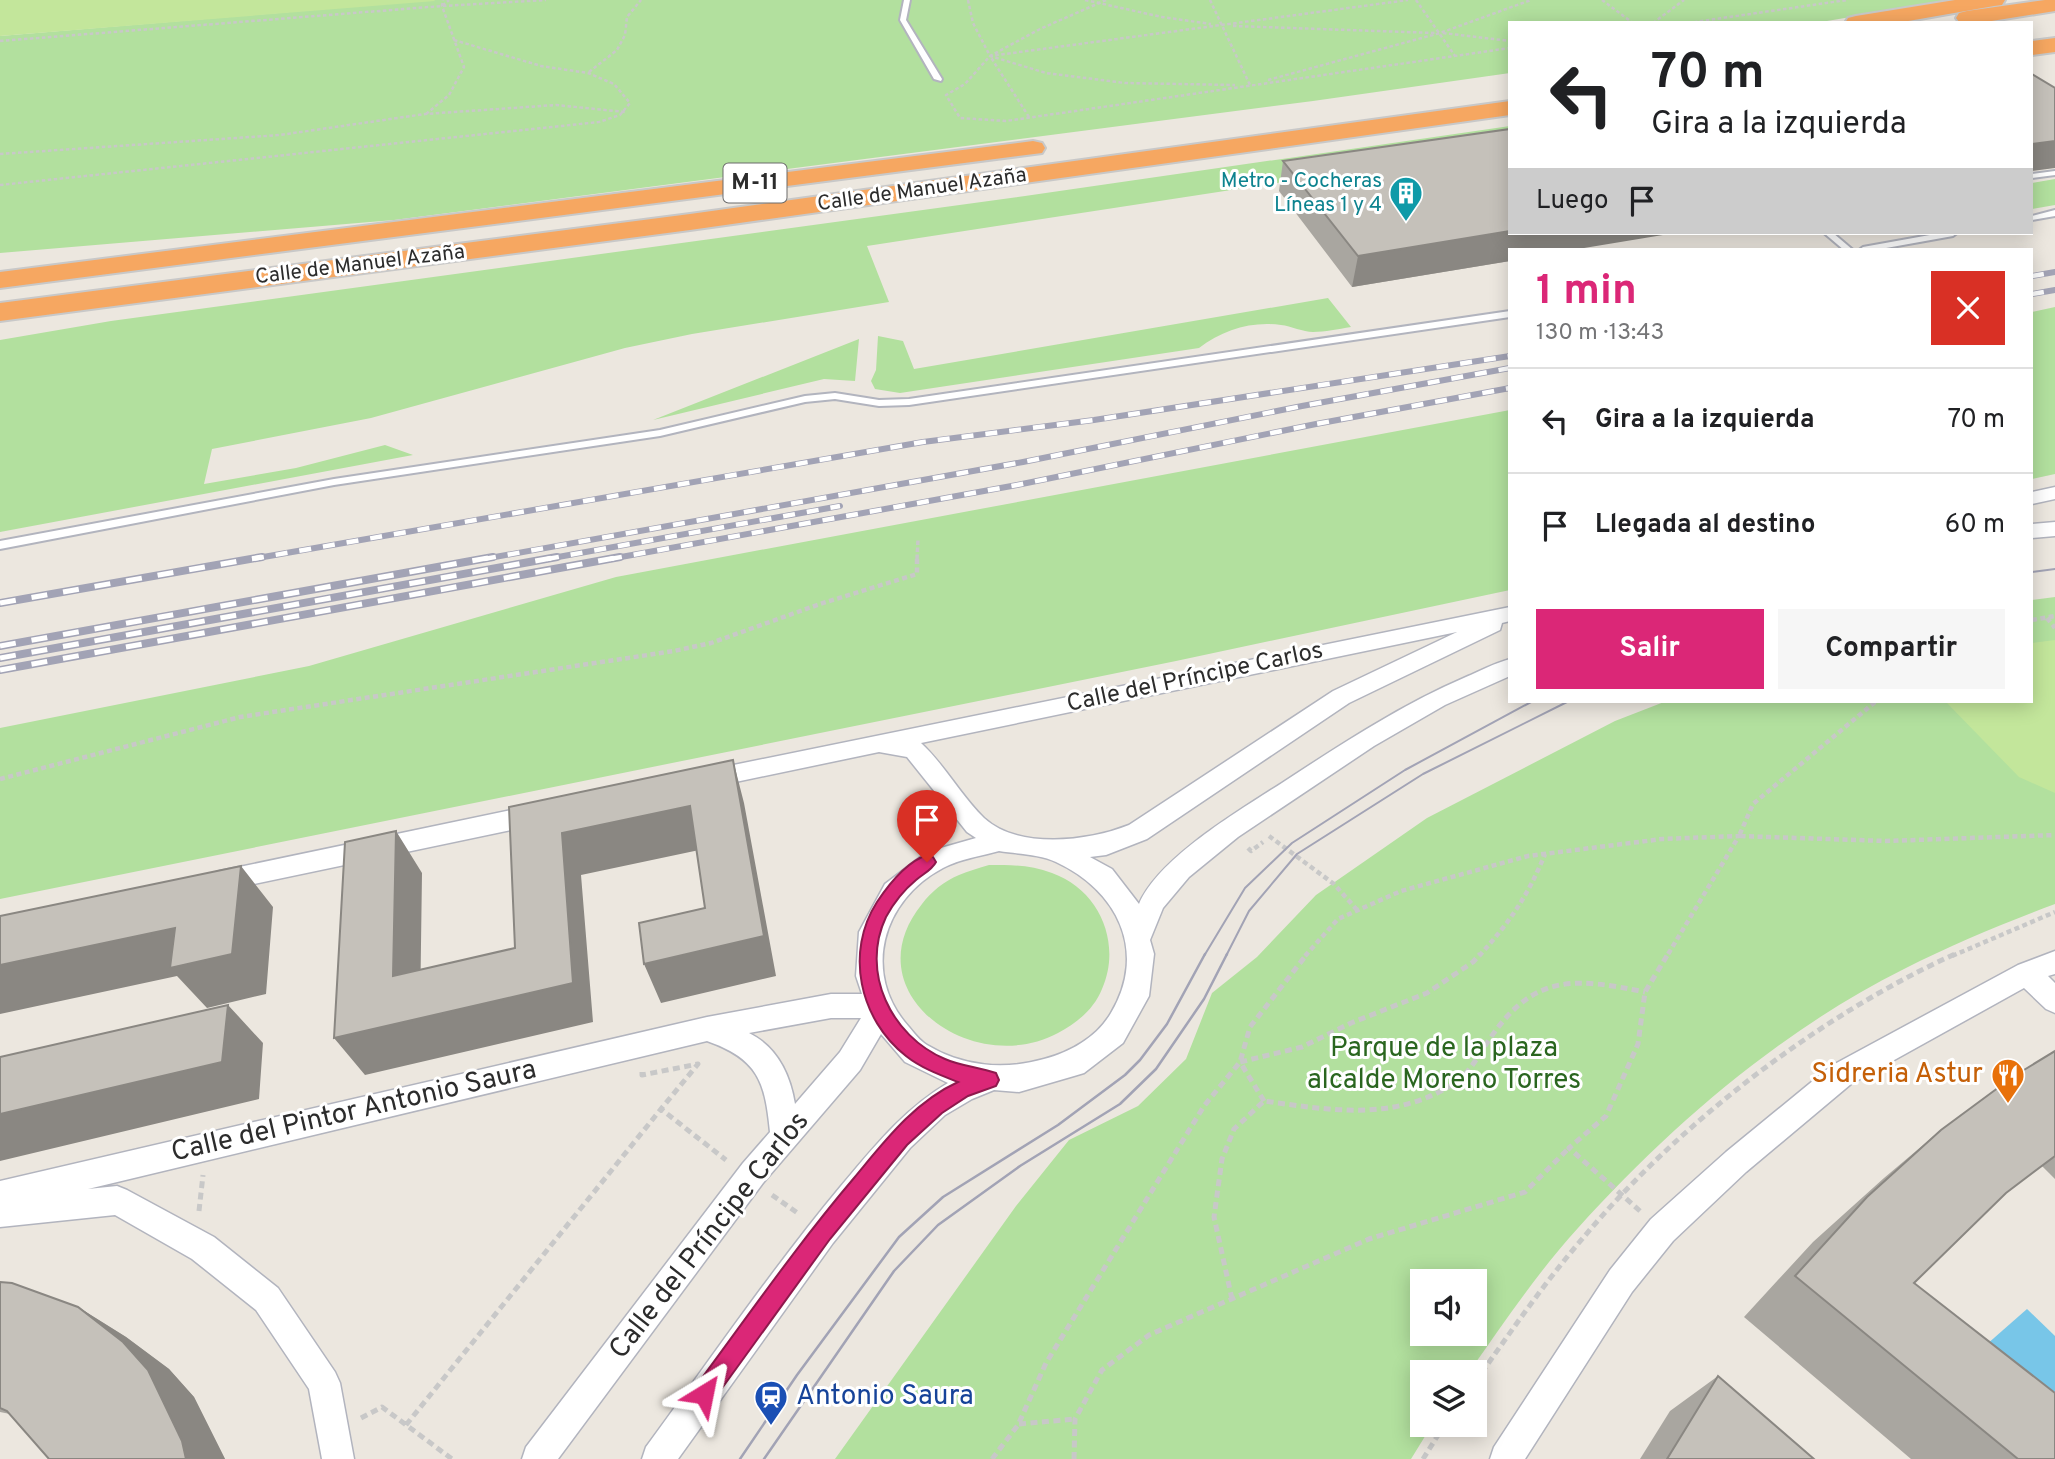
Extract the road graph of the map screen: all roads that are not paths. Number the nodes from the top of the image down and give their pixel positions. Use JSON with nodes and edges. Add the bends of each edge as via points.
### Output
{"nodes":[{"id":1,"x":907,"y":0,"type":"edge"},
{"id":2,"x":1994,"y":0,"type":"edge"},
{"id":3,"x":2055,"y":5,"type":"edge"},
{"id":4,"x":1868,"y":21,"type":"edge"},
{"id":5,"x":1947,"y":21,"type":"edge"},
{"id":6,"x":2055,"y":27,"type":"edge"},
{"id":7,"x":2033,"y":31,"type":"edge"},
{"id":8,"x":2055,"y":46,"type":"edge"},
{"id":9,"x":2033,"y":48,"type":"edge"},
{"id":10,"x":938,"y":79,"type":"dead end"},
{"id":11,"x":1508,"y":84,"type":"edge"},
{"id":12,"x":1508,"y":108,"type":"edge"},
{"id":13,"x":1192,"y":128,"type":"dead end"},
{"id":14,"x":1054,"y":145,"type":"dead end"},
{"id":15,"x":2055,"y":173,"type":"edge"},
{"id":16,"x":2033,"y":176,"type":"edge"},
{"id":17,"x":2055,"y":213,"type":"edge"},
{"id":18,"x":2033,"y":218,"type":"edge"},
{"id":19,"x":690,"y":222,"type":"junction"},
{"id":20,"x":1830,"y":235,"type":"edge"},
{"id":21,"x":1942,"y":235,"type":"edge"},
{"id":22,"x":269,"y":245,"type":"junction"},
{"id":23,"x":1847,"y":248,"type":"edge"},
{"id":24,"x":1874,"y":248,"type":"edge"},
{"id":25,"x":0,"y":262,"type":"edge"},
{"id":26,"x":0,"y":280,"type":"edge"},
{"id":27,"x":0,"y":312,"type":"edge"},
{"id":28,"x":1508,"y":314,"type":"edge"},
{"id":29,"x":0,"y":332,"type":"edge"},
{"id":30,"x":2055,"y":493,"type":"edge"},
{"id":31,"x":2033,"y":498,"type":"edge"},
{"id":32,"x":2055,"y":529,"type":"edge"},
{"id":33,"x":2033,"y":531,"type":"edge"},
{"id":34,"x":0,"y":545,"type":"edge"},
{"id":35,"x":1508,"y":615,"type":"edge"},
{"id":36,"x":1508,"y":616,"type":"edge"},
{"id":37,"x":1508,"y":668,"type":"edge"},
{"id":38,"x":879,"y":743,"type":"junction"},
{"id":39,"x":690,"y":783,"type":"edge"},
{"id":40,"x":568,"y":808,"type":"edge"},
{"id":41,"x":999,"y":841,"type":"junction"},
{"id":42,"x":1060,"y":850,"type":"junction"},
{"id":43,"x":203,"y":885,"type":"edge"},
{"id":44,"x":1140,"y":935,"type":"junction"},
{"id":45,"x":2055,"y":962,"type":"edge"},
{"id":46,"x":2026,"y":973,"type":"junction"},
{"id":47,"x":2055,"y":1001,"type":"edge"},
{"id":48,"x":878,"y":1009,"type":"junction"},
{"id":49,"x":708,"y":1029,"type":"junction"},
{"id":50,"x":989,"y":1080,"type":"junction"},
{"id":51,"x":785,"y":1137,"type":"junction"},
{"id":52,"x":0,"y":1195,"type":"edge"},
{"id":53,"x":0,"y":1212,"type":"edge"},
{"id":54,"x":335,"y":1446,"type":"edge"},
{"id":55,"x":538,"y":1459,"type":"edge"},
{"id":56,"x":658,"y":1459,"type":"edge"},
{"id":57,"x":1506,"y":1459,"type":"edge"}],
"edges":[{"from":1,"to":10,"type":"lane","via":[[903,20]]},
{"from":2,"to":4,"type":"highway"},
{"from":3,"to":5,"type":"highway"},
{"from":6,"to":7,"type":"highway"},
{"from":8,"to":9,"type":"highway"},
{"from":11,"to":13,"type":"highway"},
{"from":12,"to":19,"type":"highway","name":"Calle de Manuel Azaña","number":"M-11"},
{"from":14,"to":22,"type":"highway","name":"Calle de Manuel Azaña","number":"M-11"},
{"from":15,"to":16,"type":"lane"},
{"from":17,"to":18,"type":"lane"},
{"from":19,"to":27,"type":"highway","name":"Calle de Manuel Azaña","number":"M-11"},
{"from":19,"to":29,"type":"highway"},
{"from":20,"to":23,"type":"lane"},
{"from":21,"to":24,"type":"lane"},
{"from":22,"to":25,"type":"highway","via":[[147,248]]},
{"from":22,"to":26,"type":"highway","name":"Calle de Manuel Azaña","number":"M-11"},
{"from":28,"to":34,"type":"lane","via":[[909,402],[820,396],[660,433],[334,482]]},
{"from":30,"to":31,"type":"street"},
{"from":32,"to":33,"type":"street"},
{"from":35,"to":38,"type":"street","name":"Calle del Príncipe Carlos"},
{"from":36,"to":42,"type":"street","name":"Calle del Príncipe Carlos","via":[[1341,697],[1138,832],[1106,845]]},
{"from":37,"to":44,"type":"street","via":[[1437,699],[1366,740],[1229,830],[1180,870],[1152,902]]},
{"from":38,"to":39,"type":"street","name":"Calle del Príncipe Carlos"},
{"from":38,"to":41,"type":"street","via":[[914,750],[976,825]]},
{"from":40,"to":43,"type":"street"},
{"from":41,"to":42,"type":"street"},
{"from":41,"to":48,"type":"street","via":[[950,851],[927,862],[891,894],[870,936],[867,960]]},
{"from":42,"to":44,"type":"street","via":[[1103,875],[1119,892]]},
{"from":44,"to":50,"type":"street","via":[[1141,971],[1131,1006],[1098,1047],[1048,1074]]},
{"from":45,"to":46,"type":"street"},
{"from":46,"to":47,"type":"street"},
{"from":46,"to":57,"type":"street","via":[[1841,1074],[1662,1230],[1621,1282]]},
{"from":48,"to":49,"type":"street","name":"Calle del Pintor Antonio Saura","via":[[831,1006]]},
{"from":48,"to":50,"type":"street","via":[[893,1032],[935,1065]]},
{"from":48,"to":51,"type":"street","name":"Calle del Príncipe Carlos","via":[[850,1061]]},
{"from":49,"to":51,"type":"street","via":[[735,1037],[768,1062],[781,1096]]},
{"from":49,"to":52,"type":"street","name":"Calle del Pintor Antonio Saura"},
{"from":50,"to":56,"type":"street","via":[[935,1106],[900,1138],[822,1232]]},
{"from":51,"to":55,"type":"street","name":"Calle del Príncipe Carlos"},
{"from":53,"to":54,"type":"street","via":[[117,1200],[196,1244],[267,1299],[324,1383]]}]}
